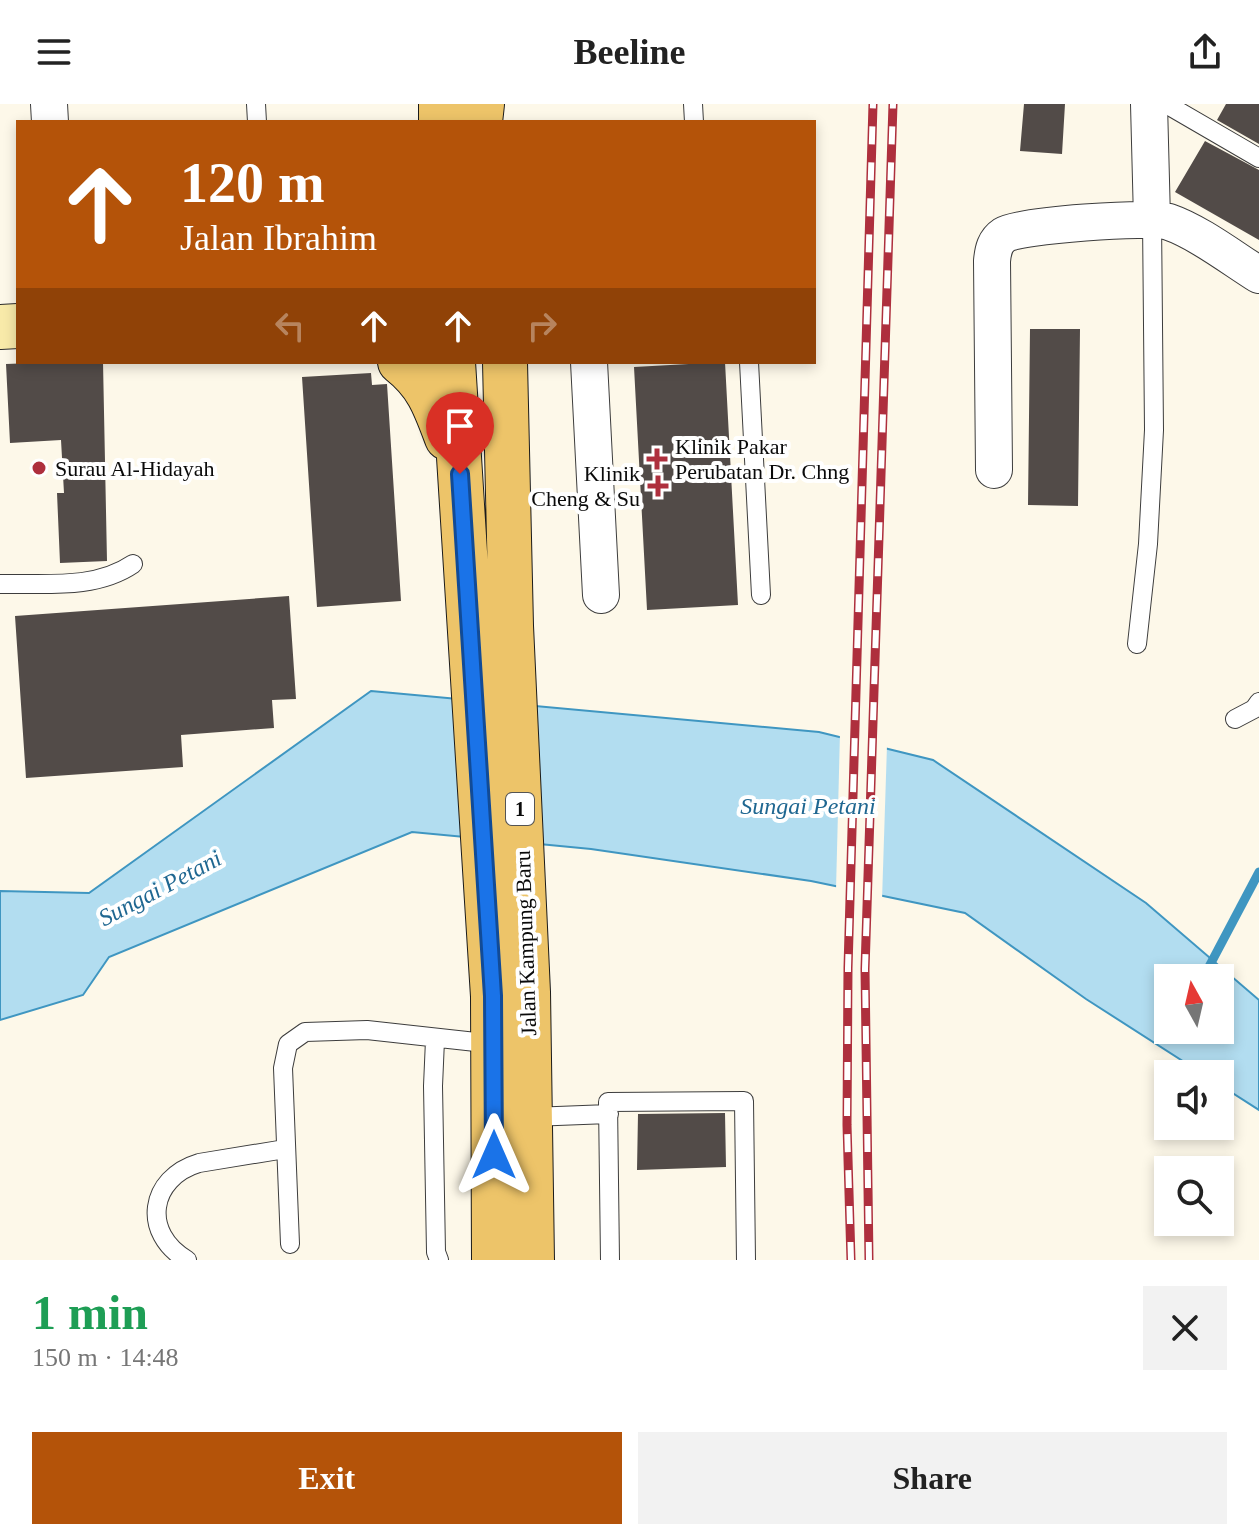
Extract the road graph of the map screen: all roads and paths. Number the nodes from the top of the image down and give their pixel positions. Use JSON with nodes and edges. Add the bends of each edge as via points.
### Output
{"nodes":[{"id":1,"x":1149,"y":104,"type":"edge"},
{"id":2,"x":1166,"y":104,"type":"edge"},
{"id":3,"x":1259,"y":158,"type":"edge"},
{"id":4,"x":1152,"y":219,"type":"junction"},
{"id":5,"x":1259,"y":275,"type":"edge"},
{"id":6,"x":403,"y":364,"type":"edge"},
{"id":7,"x":453,"y":364,"type":"edge"},
{"id":8,"x":505,"y":364,"type":"edge"},
{"id":9,"x":589,"y":364,"type":"edge"},
{"id":10,"x":749,"y":364,"type":"edge"},
{"id":11,"x":994,"y":470,"type":"dead end"},
{"id":12,"x":460,"y":474,"type":"junction"},
{"id":13,"x":133,"y":564,"type":"dead end"},
{"id":14,"x":0,"y":584,"type":"edge"},
{"id":15,"x":601,"y":595,"type":"dead end"},
{"id":16,"x":761,"y":595,"type":"dead end"},
{"id":17,"x":491,"y":628,"type":"junction"},
{"id":18,"x":1137,"y":644,"type":"dead end"},
{"id":19,"x":1259,"y":702,"type":"edge"},
{"id":20,"x":1235,"y":719,"type":"dead end"},
{"id":21,"x":511,"y":994,"type":"junction"},
{"id":22,"x":435,"y":1040,"type":"junction"},
{"id":23,"x":494,"y":1044,"type":"junction"},
{"id":24,"x":609,"y":1114,"type":"junction"},
{"id":25,"x":531,"y":1117,"type":"junction"},
{"id":26,"x":285,"y":1149,"type":"junction"},
{"id":27,"x":290,"y":1244,"type":"dead end"},
{"id":28,"x":187,"y":1260,"type":"edge"},
{"id":29,"x":439,"y":1260,"type":"edge"},
{"id":30,"x":494,"y":1260,"type":"edge"},
{"id":31,"x":532,"y":1260,"type":"edge"},
{"id":32,"x":610,"y":1260,"type":"edge"},
{"id":33,"x":746,"y":1260,"type":"edge"}],
"edges":[{"from":1,"to":4,"type":"street"},
{"from":2,"to":3,"type":"lane"},
{"from":4,"to":5,"type":"street","via":[[1181,228]]},
{"from":4,"to":11,"type":"street","via":[[1013,231],[997,241],[992,261]]},
{"from":4,"to":18,"type":"lane","via":[[1154,430]]},
{"from":6,"to":12,"type":"main road","via":[[431,396]]},
{"from":7,"to":12,"type":"main road","number":"1"},
{"from":8,"to":17,"type":"main road","number":"1"},
{"from":9,"to":15,"type":"street"},
{"from":10,"to":16,"type":"lane"},
{"from":12,"to":17,"type":"main road","number":"1"},
{"from":13,"to":14,"type":"lane","via":[[110,577],[85,582]]},
{"from":17,"to":21,"type":"main road","name":"Jalan Kampung Baru","number":"1"},
{"from":19,"to":20,"type":"lane"},
{"from":21,"to":23,"type":"main road","name":"Jalan Kampung Baru","number":"1"},
{"from":21,"to":25,"type":"main road","name":"Jalan Kampung Baru","number":"1"},
{"from":22,"to":23,"type":"lane"},
{"from":22,"to":26,"type":"lane","via":[[367,1030],[295,1036],[284,1052]]},
{"from":22,"to":29,"type":"lane"},
{"from":23,"to":30,"type":"main road","name":"Jalan Kampung Baru","number":"1"},
{"from":24,"to":25,"type":"lane"},
{"from":24,"to":32,"type":"lane"},
{"from":24,"to":33,"type":"lane","via":[[608,1102],[744,1101]]},
{"from":25,"to":31,"type":"main road","name":"Jalan Kampung Baru","number":"1"},
{"from":26,"to":27,"type":"lane"},
{"from":26,"to":28,"type":"lane","via":[[190,1165],[168,1181],[159,1196],[158,1228],[165,1242]]}]}
